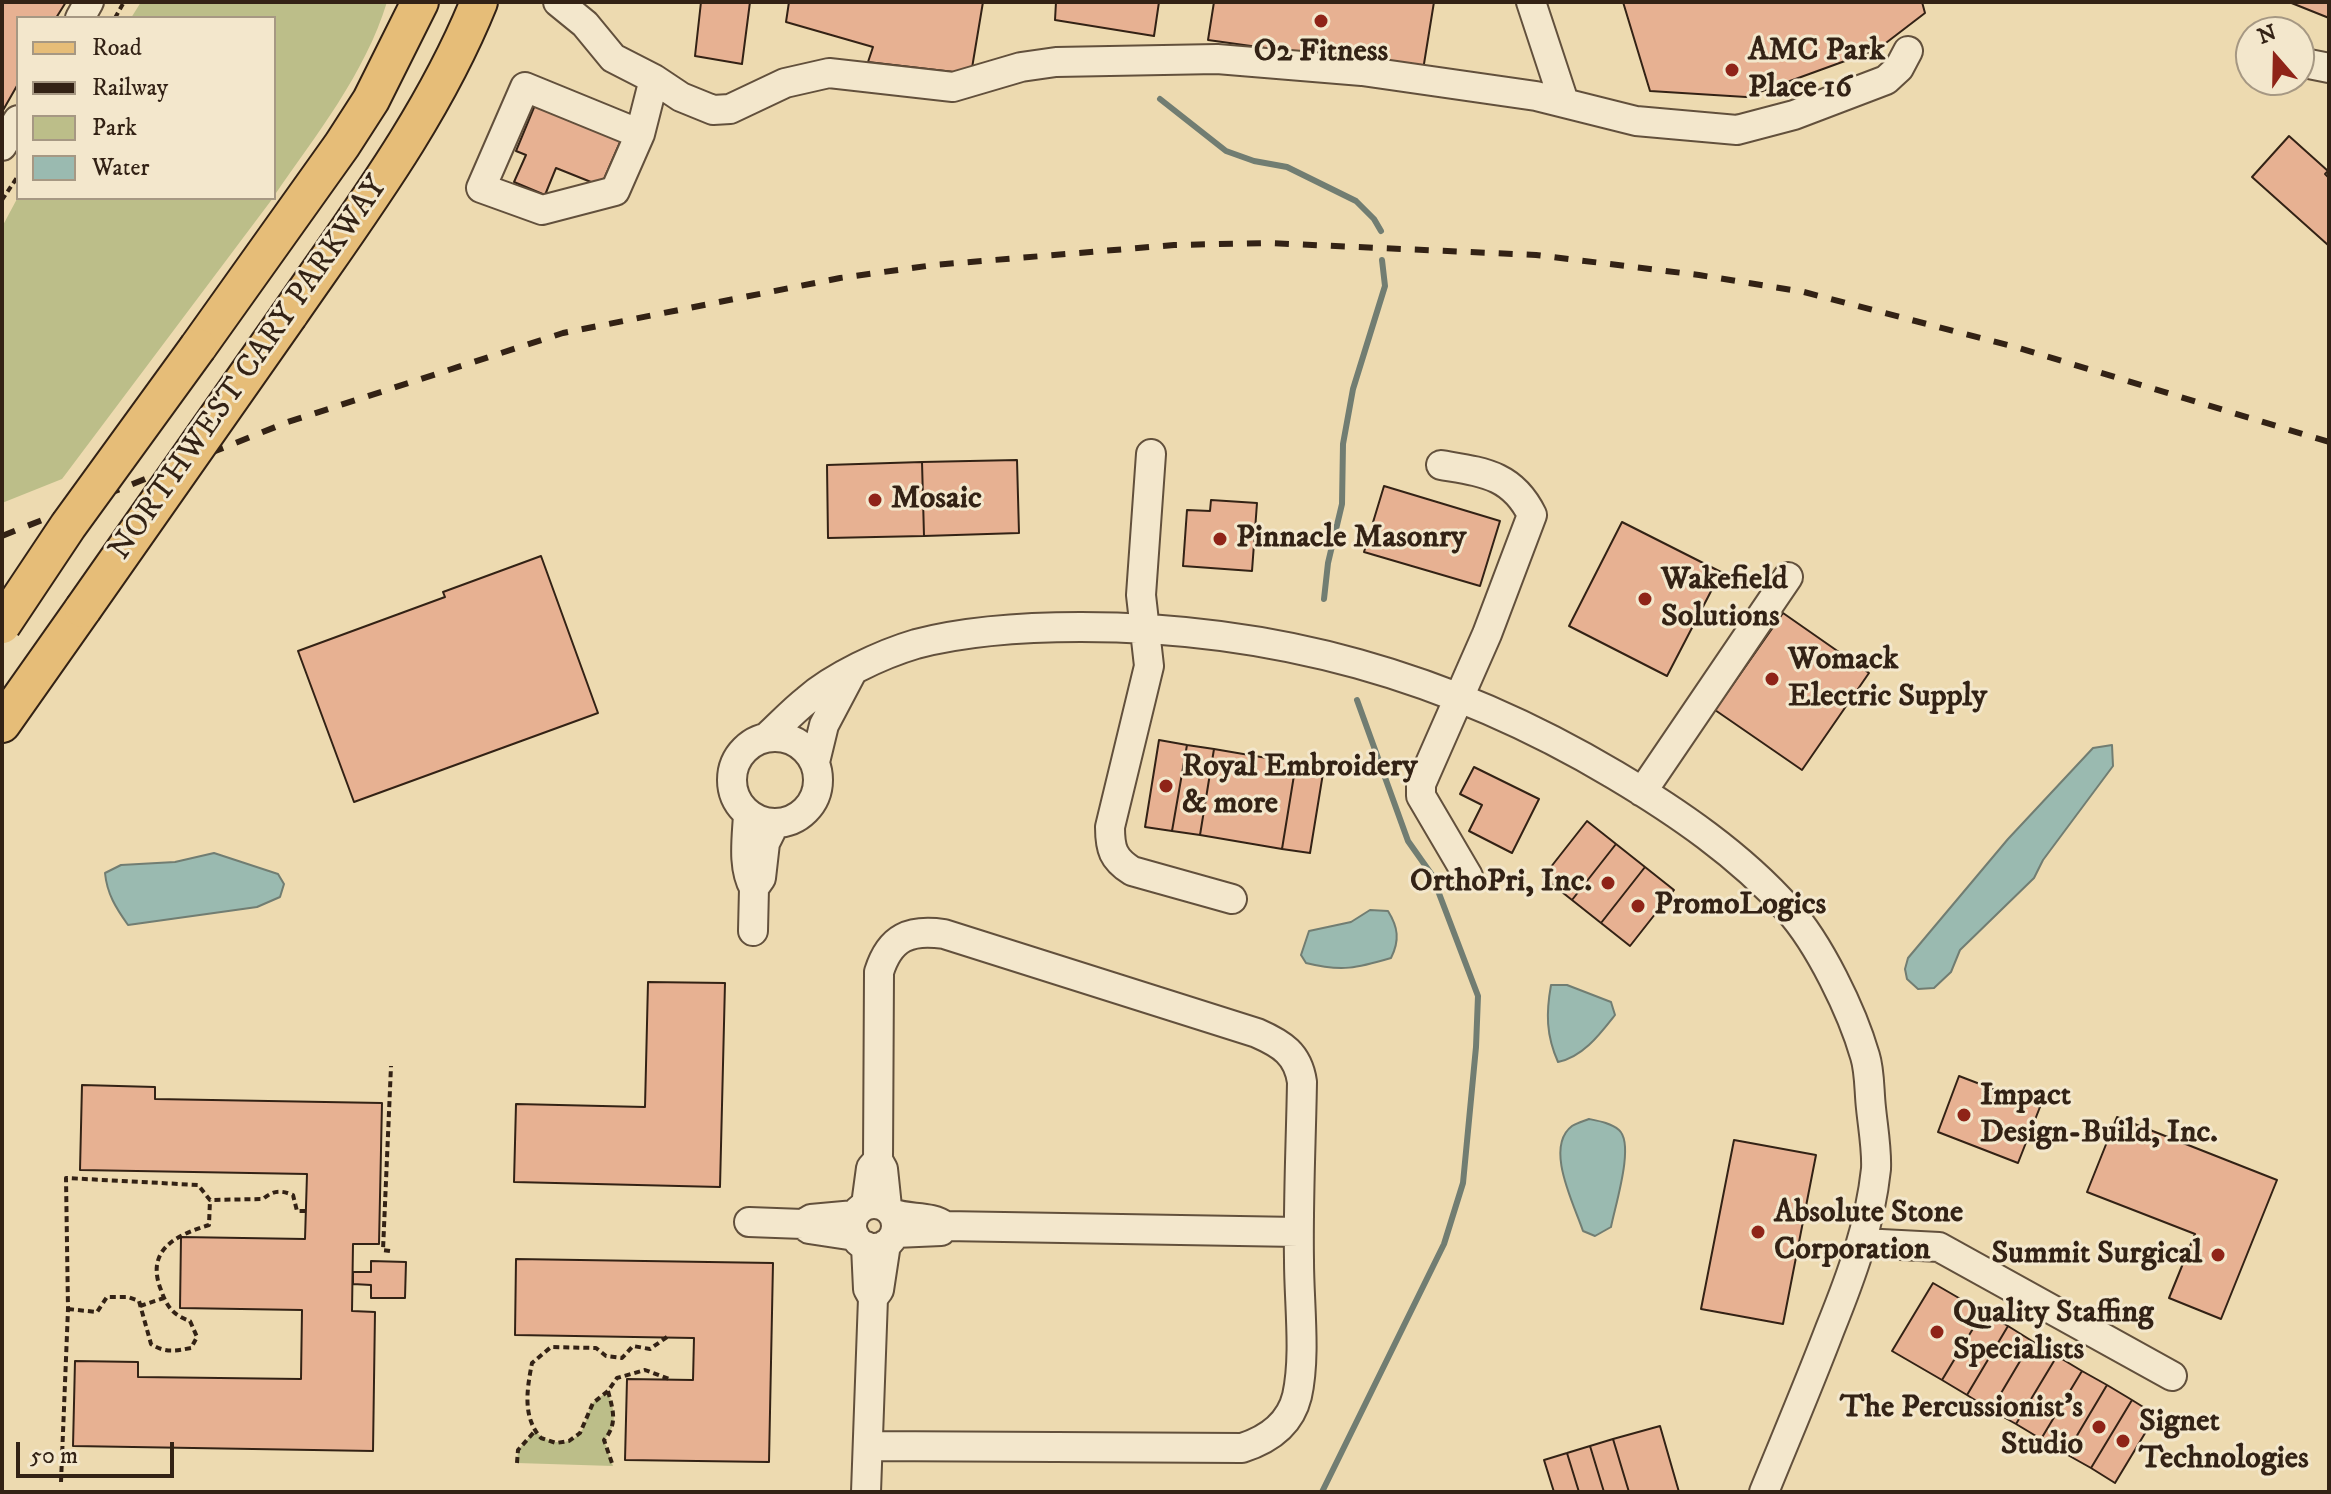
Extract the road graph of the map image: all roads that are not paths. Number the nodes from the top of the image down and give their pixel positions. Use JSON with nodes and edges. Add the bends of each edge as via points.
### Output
{"nodes":[{"id":1,"x":420,"y":2,"type":"edge"},
{"id":2,"x":479,"y":2,"type":"edge"},
{"id":3,"x":558,"y":2,"type":"edge"},
{"id":4,"x":1531,"y":2,"type":"edge"},
{"id":5,"x":1908,"y":51,"type":"dead end"},
{"id":6,"x":654,"y":79,"type":"junction"},
{"id":7,"x":1564,"y":102,"type":"junction"},
{"id":8,"x":16,"y":123,"type":"edge"},
{"id":9,"x":640,"y":134,"type":"junction"},
{"id":10,"x":2,"y":146,"type":"edge"},
{"id":11,"x":1151,"y":454,"type":"dead end"},
{"id":12,"x":1441,"y":465,"type":"dead end"},
{"id":13,"x":1788,"y":577,"type":"dead end"},
{"id":14,"x":2,"y":625,"type":"edge"},
{"id":15,"x":1145,"y":627,"type":"junction"},
{"id":16,"x":853,"y":671,"type":"junction"},
{"id":17,"x":1459,"y":696,"type":"junction"},
{"id":18,"x":2,"y":724,"type":"edge"},
{"id":19,"x":768,"y":736,"type":"junction"},
{"id":20,"x":815,"y":762,"type":"junction"},
{"id":21,"x":1642,"y":792,"type":"junction"},
{"id":22,"x":748,"y":814,"type":"junction"},
{"id":23,"x":775,"y":823,"type":"junction"},
{"id":24,"x":1468,"y":876,"type":"dead end"},
{"id":25,"x":754,"y":888,"type":"junction"},
{"id":26,"x":1232,"y":899,"type":"dead end"},
{"id":27,"x":753,"y":931,"type":"dead end"},
{"id":28,"x":749,"y":1222,"type":"dead end"},
{"id":29,"x":875,"y":1225,"type":"junction"},
{"id":30,"x":1298,"y":1232,"type":"junction"},
{"id":31,"x":1862,"y":1243,"type":"junction"},
{"id":32,"x":2172,"y":1376,"type":"dead end"},
{"id":33,"x":868,"y":1446,"type":"junction"},
{"id":34,"x":866,"y":1492,"type":"edge"},
{"id":35,"x":1764,"y":1492,"type":"edge"}],
"edges":[{"from":1,"to":14,"type":"main road","name":"NORTHWEST CARY PARKWAY","bridge":true,"via":[[342,145]]},
{"from":2,"to":18,"type":"main road","name":"NORTHWEST CARY PARKWAY","bridge":true,"via":[[425,113],[388,172]]},
{"from":3,"to":6,"type":"street","via":[[613,58]]},
{"from":4,"to":7,"type":"street"},
{"from":5,"to":7,"type":"street","via":[[1886,80],[1751,128],[1636,121]]},
{"from":6,"to":7,"type":"street","via":[[713,110],[730,109],[785,83],[829,73],[953,87],[1056,62],[1217,59],[1362,71]]},
{"from":6,"to":9,"type":"street"},
{"from":8,"to":10,"type":"street"},
{"from":9,"to":9,"type":"street","via":[[525,87],[481,188],[542,210],[615,191]]},
{"from":11,"to":15,"type":"street","via":[[1141,595]]},
{"from":12,"to":17,"type":"street","via":[[1489,473],[1514,488],[1532,515]]},
{"from":13,"to":21,"type":"street"},
{"from":15,"to":16,"type":"street","via":[[1056,627],[955,636],[913,645]]},
{"from":15,"to":17,"type":"street","via":[[1316,652]]},
{"from":15,"to":26,"type":"street","via":[[1149,666],[1110,827],[1110,846],[1118,862],[1132,871]]},
{"from":16,"to":19,"type":"street","via":[[810,697]]},
{"from":16,"to":20,"type":"street","via":[[824,725]]},
{"from":17,"to":21,"type":"street","via":[[1519,722]]},
{"from":17,"to":24,"type":"street","via":[[1421,784],[1421,796]]},
{"from":19,"to":20,"type":"street","via":[[796,741]]},
{"from":19,"to":22,"type":"street","via":[[743,749],[731,775],[732,790]]},
{"from":20,"to":23,"type":"street","via":[[819,776],[812,804],[789,821]]},
{"from":21,"to":31,"type":"street","via":[[1749,870],[1790,910],[1824,959],[1866,1058],[1876,1164]]},
{"from":22,"to":23,"type":"street"},
{"from":22,"to":25,"type":"street","via":[[747,860]]},
{"from":23,"to":25,"type":"street"},
{"from":25,"to":27,"type":"street"},
{"from":28,"to":29,"type":"street","via":[[803,1224],[811,1219]]},
{"from":29,"to":30,"type":"street","via":[[904,1218],[945,1226]]},
{"from":29,"to":30,"type":"street","via":[[883,1169],[878,1160],[879,972],[893,944],[926,931],[1277,1041],[1300,1065],[1302,1082]]},
{"from":29,"to":33,"type":"street","via":[[868,1289],[873,1298]]},
{"from":30,"to":33,"type":"street","via":[[1297,1398],[1285,1421],[1264,1441],[1242,1448]]},
{"from":31,"to":32,"type":"street","via":[[1939,1247]]},
{"from":31,"to":35,"type":"street"},
{"from":33,"to":34,"type":"street"}]}
